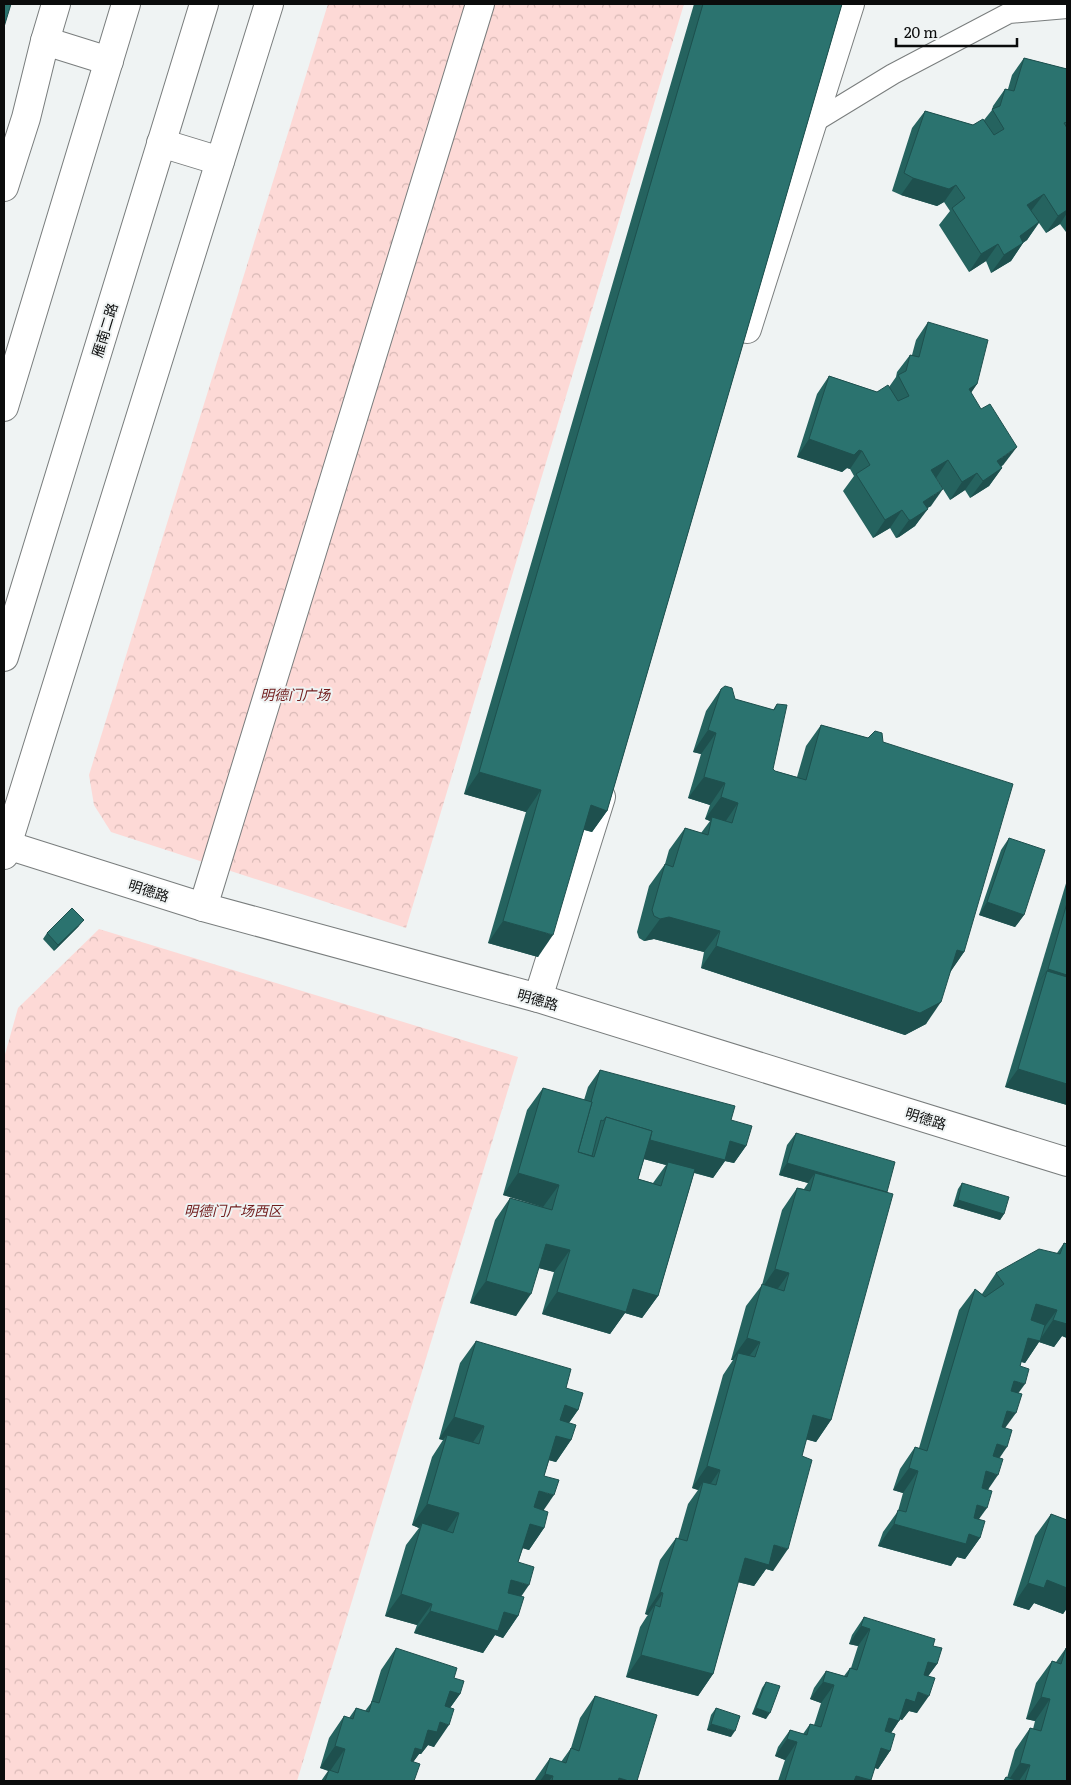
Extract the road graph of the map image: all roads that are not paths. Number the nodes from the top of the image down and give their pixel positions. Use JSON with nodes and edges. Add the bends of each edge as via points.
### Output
{"nodes":[{"id":1,"x":56,"y":4,"type":"edge"},
{"id":2,"x":126,"y":4,"type":"edge"},
{"id":3,"x":204,"y":4,"type":"edge"},
{"id":4,"x":269,"y":4,"type":"edge"},
{"id":5,"x":480,"y":4,"type":"edge"},
{"id":6,"x":850,"y":4,"type":"edge"},
{"id":7,"x":1067,"y":8,"type":"edge"},
{"id":8,"x":45,"y":41,"type":"junction"},
{"id":9,"x":109,"y":61,"type":"junction"},
{"id":10,"x":810,"y":124,"type":"junction"},
{"id":11,"x":161,"y":143,"type":"junction"},
{"id":12,"x":220,"y":162,"type":"junction"},
{"id":13,"x":4,"y":187,"type":"edge"},
{"id":14,"x":740,"y":353,"type":"edge"},
{"id":15,"x":4,"y":407,"type":"edge"},
{"id":16,"x":4,"y":657,"type":"edge"},
{"id":17,"x":609,"y":771,"type":"edge"},
{"id":18,"x":5,"y":850,"type":"edge"},
{"id":19,"x":203,"y":907,"type":"junction"},
{"id":20,"x":538,"y":998,"type":"junction"},
{"id":21,"x":1067,"y":1162,"type":"edge"}],
"edges":[{"from":1,"to":8,"type":"street"},
{"from":2,"to":9,"type":"street"},
{"from":3,"to":11,"type":"street","name":"雁南二路"},
{"from":4,"to":12,"type":"street"},
{"from":5,"to":19,"type":"street"},
{"from":6,"to":10,"type":"street"},
{"from":7,"to":10,"type":"lane","via":[[1009,13],[893,74]]},
{"from":8,"to":9,"type":"street"},
{"from":8,"to":13,"type":"street","via":[[26,118]]},
{"from":9,"to":15,"type":"street"},
{"from":10,"to":14,"type":"street"},
{"from":11,"to":12,"type":"street"},
{"from":11,"to":16,"type":"street","name":"雁南二路"},
{"from":12,"to":18,"type":"street"},
{"from":17,"to":20,"type":"street"},
{"from":18,"to":19,"type":"street","name":"明德路"},
{"from":19,"to":20,"type":"street","name":"明德路"},
{"from":20,"to":21,"type":"street","name":"明德路"}]}
